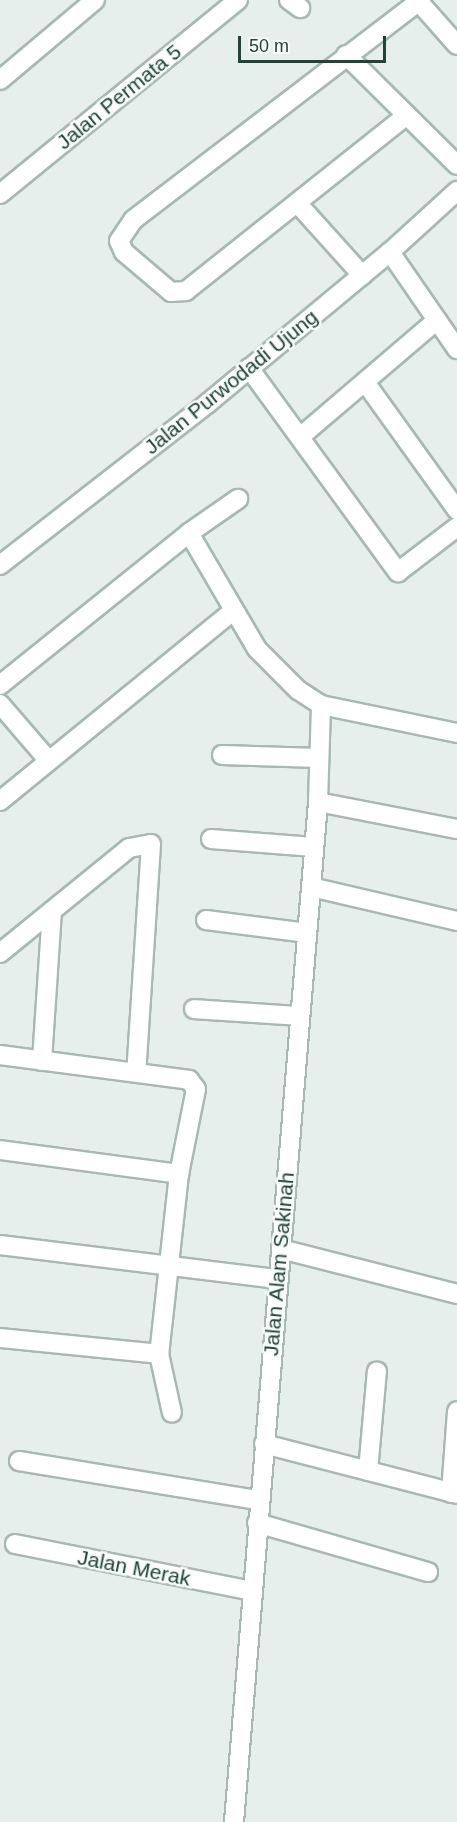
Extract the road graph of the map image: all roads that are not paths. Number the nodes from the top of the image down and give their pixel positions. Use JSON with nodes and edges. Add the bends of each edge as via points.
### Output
{"nodes":[{"id":1,"x":95,"y":0,"type":"edge"},
{"id":2,"x":238,"y":0,"type":"edge"},
{"id":3,"x":420,"y":1,"type":"edge"},
{"id":4,"x":457,"y":45,"type":"edge"},
{"id":5,"x":346,"y":55,"type":"junction"},
{"id":6,"x":0,"y":80,"type":"edge"},
{"id":7,"x":407,"y":115,"type":"junction"},
{"id":8,"x":457,"y":165,"type":"edge"},
{"id":9,"x":457,"y":191,"type":"edge"},
{"id":10,"x":0,"y":194,"type":"edge"},
{"id":11,"x":298,"y":204,"type":"junction"},
{"id":12,"x":390,"y":252,"type":"junction"},
{"id":13,"x":362,"y":275,"type":"junction"},
{"id":14,"x":437,"y":320,"type":"junction"},
{"id":15,"x":457,"y":349,"type":"edge"},
{"id":16,"x":249,"y":368,"type":"junction"},
{"id":17,"x":364,"y":382,"type":"junction"},
{"id":18,"x":300,"y":437,"type":"junction"},
{"id":19,"x":238,"y":499,"type":"dead end"},
{"id":20,"x":457,"y":510,"type":"edge"},
{"id":21,"x":457,"y":527,"type":"edge"},
{"id":22,"x":189,"y":533,"type":"junction"},
{"id":23,"x":0,"y":565,"type":"edge"},
{"id":24,"x":234,"y":610,"type":"junction"},
{"id":25,"x":0,"y":685,"type":"edge"},
{"id":26,"x":0,"y":704,"type":"edge"},
{"id":27,"x":321,"y":705,"type":"junction"},
{"id":28,"x":457,"y":734,"type":"edge"},
{"id":29,"x":222,"y":755,"type":"dead end"},
{"id":30,"x":319,"y":758,"type":"junction"},
{"id":31,"x":49,"y":761,"type":"junction"},
{"id":32,"x":0,"y":801,"type":"edge"},
{"id":33,"x":318,"y":802,"type":"junction"},
{"id":34,"x":457,"y":829,"type":"edge"},
{"id":35,"x":211,"y":839,"type":"dead end"},
{"id":36,"x":314,"y":847,"type":"junction"},
{"id":37,"x":311,"y":887,"type":"junction"},
{"id":38,"x":51,"y":911,"type":"junction"},
{"id":39,"x":206,"y":920,"type":"dead end"},
{"id":40,"x":457,"y":921,"type":"edge"},
{"id":41,"x":307,"y":933,"type":"junction"},
{"id":42,"x":0,"y":953,"type":"edge"},
{"id":43,"x":194,"y":1009,"type":"dead end"},
{"id":44,"x":300,"y":1016,"type":"junction"},
{"id":45,"x":0,"y":1055,"type":"edge"},
{"id":46,"x":42,"y":1060,"type":"junction"},
{"id":47,"x":136,"y":1073,"type":"junction"},
{"id":48,"x":0,"y":1150,"type":"edge"},
{"id":49,"x":179,"y":1174,"type":"junction"},
{"id":50,"x":0,"y":1245,"type":"edge"},
{"id":51,"x":280,"y":1249,"type":"junction"},
{"id":52,"x":168,"y":1265,"type":"junction"},
{"id":53,"x":278,"y":1279,"type":"junction"},
{"id":54,"x":457,"y":1294,"type":"edge"},
{"id":55,"x":0,"y":1338,"type":"edge"},
{"id":56,"x":159,"y":1354,"type":"junction"},
{"id":57,"x":377,"y":1371,"type":"dead end"},
{"id":58,"x":457,"y":1411,"type":"edge"},
{"id":59,"x":172,"y":1413,"type":"dead end"},
{"id":60,"x":264,"y":1444,"type":"junction"},
{"id":61,"x":19,"y":1461,"type":"dead end"},
{"id":62,"x":368,"y":1471,"type":"junction"},
{"id":63,"x":454,"y":1493,"type":"edge"},
{"id":64,"x":258,"y":1500,"type":"junction"},
{"id":65,"x":257,"y":1523,"type":"junction"},
{"id":66,"x":15,"y":1544,"type":"dead end"},
{"id":67,"x":428,"y":1572,"type":"dead end"},
{"id":68,"x":252,"y":1591,"type":"junction"},
{"id":69,"x":234,"y":1822,"type":"edge"}],
"edges":[{"from":1,"to":6,"type":"street"},
{"from":2,"to":10,"type":"street","name":"Jalan Permata 5"},
{"from":3,"to":4,"type":"street"},
{"from":3,"to":5,"type":"street"},
{"from":5,"to":7,"type":"street"},
{"from":5,"to":11,"type":"street","via":[[133,220],[119,241],[132,258],[171,292],[178,293]]},
{"from":7,"to":8,"type":"street"},
{"from":7,"to":11,"type":"street"},
{"from":9,"to":12,"type":"street","name":"Jalan Purwodadi Ujung"},
{"from":11,"to":13,"type":"street"},
{"from":12,"to":13,"type":"street","name":"Jalan Purwodadi Ujung"},
{"from":12,"to":14,"type":"street"},
{"from":13,"to":16,"type":"street","name":"Jalan Purwodadi Ujung"},
{"from":14,"to":15,"type":"street"},
{"from":14,"to":17,"type":"street"},
{"from":16,"to":18,"type":"street"},
{"from":16,"to":23,"type":"street","name":"Jalan Purwodadi Ujung"},
{"from":17,"to":18,"type":"street"},
{"from":17,"to":20,"type":"street"},
{"from":18,"to":21,"type":"street","via":[[398,572]]},
{"from":19,"to":22,"type":"street"},
{"from":22,"to":24,"type":"street"},
{"from":22,"to":25,"type":"street"},
{"from":24,"to":27,"type":"street","via":[[257,649],[298,690]]},
{"from":24,"to":31,"type":"street"},
{"from":26,"to":31,"type":"street"},
{"from":27,"to":28,"type":"street"},
{"from":27,"to":30,"type":"street","name":"Jalan Alam Sakinah"},
{"from":29,"to":30,"type":"street"},
{"from":30,"to":33,"type":"street","name":"Jalan Alam Sakinah"},
{"from":31,"to":32,"type":"street"},
{"from":33,"to":34,"type":"street"},
{"from":33,"to":36,"type":"street","name":"Jalan Alam Sakinah"},
{"from":35,"to":36,"type":"street"},
{"from":36,"to":37,"type":"street","name":"Jalan Alam Sakinah"},
{"from":37,"to":40,"type":"street"},
{"from":37,"to":41,"type":"street","name":"Jalan Alam Sakinah"},
{"from":38,"to":42,"type":"street"},
{"from":38,"to":46,"type":"street"},
{"from":38,"to":47,"type":"street","via":[[129,848],[151,844]]},
{"from":39,"to":41,"type":"street"},
{"from":41,"to":44,"type":"street","name":"Jalan Alam Sakinah"},
{"from":43,"to":44,"type":"street"},
{"from":44,"to":51,"type":"street","name":"Jalan Alam Sakinah"},
{"from":45,"to":46,"type":"street"},
{"from":46,"to":47,"type":"street"},
{"from":47,"to":49,"type":"street","via":[[189,1080],[196,1089]]},
{"from":48,"to":49,"type":"street"},
{"from":49,"to":52,"type":"street"},
{"from":50,"to":52,"type":"street"},
{"from":51,"to":53,"type":"street","name":"Jalan Alam Sakinah"},
{"from":51,"to":54,"type":"street"},
{"from":52,"to":53,"type":"street"},
{"from":52,"to":56,"type":"street"},
{"from":53,"to":60,"type":"street","name":"Jalan Alam Sakinah"},
{"from":55,"to":56,"type":"street"},
{"from":56,"to":59,"type":"street"},
{"from":57,"to":62,"type":"street"},
{"from":58,"to":63,"type":"street"},
{"from":60,"to":62,"type":"street"},
{"from":60,"to":64,"type":"street","name":"Jalan Alam Sakinah"},
{"from":61,"to":64,"type":"street"},
{"from":62,"to":63,"type":"street"},
{"from":64,"to":65,"type":"street","name":"Jalan Alam Sakinah"},
{"from":65,"to":67,"type":"street"},
{"from":65,"to":68,"type":"street","name":"Jalan Alam Sakinah"},
{"from":66,"to":68,"type":"street","name":"Jalan Merak"},
{"from":68,"to":69,"type":"street","name":"Jalan Alam Sakinah"}]}
